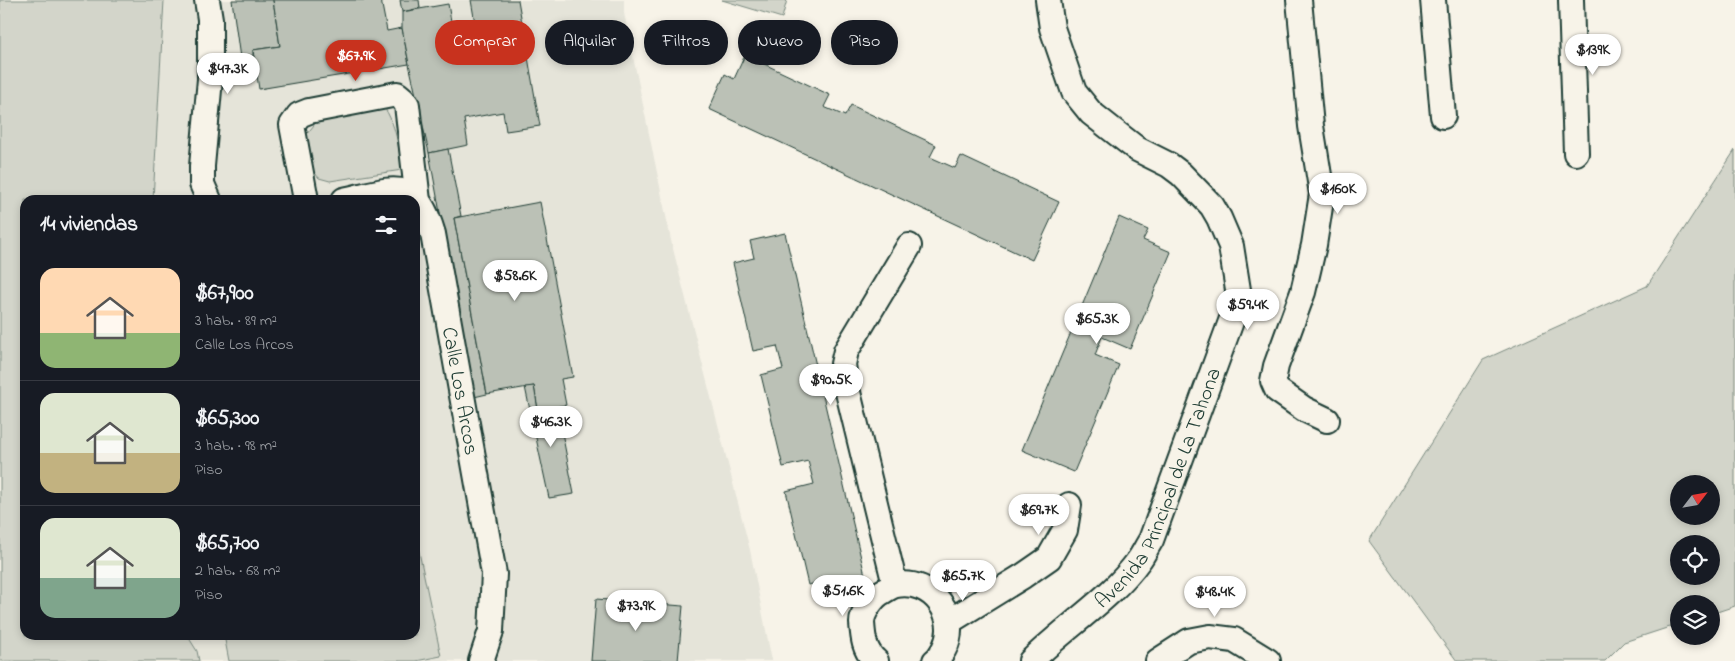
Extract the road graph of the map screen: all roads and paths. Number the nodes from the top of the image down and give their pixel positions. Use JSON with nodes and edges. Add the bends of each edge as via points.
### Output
{"nodes":[{"id":1,"x":207,"y":0,"type":"edge"},
{"id":2,"x":1048,"y":0,"type":"edge"},
{"id":3,"x":1299,"y":0,"type":"edge"},
{"id":4,"x":1432,"y":0,"type":"edge"},
{"id":5,"x":1572,"y":0,"type":"edge"},
{"id":6,"x":1443,"y":116,"type":"dead end"},
{"id":7,"x":1576,"y":153,"type":"dead end"},
{"id":8,"x":207,"y":195,"type":"edge"},
{"id":9,"x":305,"y":195,"type":"edge"},
{"id":10,"x":367,"y":195,"type":"edge"},
{"id":11,"x":411,"y":195,"type":"edge"},
{"id":12,"x":417,"y":195,"type":"edge"},
{"id":13,"x":420,"y":204,"type":"edge"},
{"id":14,"x":909,"y":246,"type":"dead end"},
{"id":15,"x":1327,"y":420,"type":"dead end"},
{"id":16,"x":1069,"y":505,"type":"dead end"},
{"id":17,"x":895,"y":585,"type":"junction"},
{"id":18,"x":950,"y":621,"type":"junction"},
{"id":19,"x":865,"y":656,"type":"edge"},
{"id":20,"x":481,"y":661,"type":"edge"},
{"id":21,"x":935,"y":661,"type":"edge"},
{"id":22,"x":1031,"y":661,"type":"edge"},
{"id":23,"x":1158,"y":661,"type":"edge"},
{"id":24,"x":1268,"y":661,"type":"edge"}],
"edges":[{"from":1,"to":8,"type":"street","via":[[210,79],[202,166],[202,184]]},
{"from":2,"to":22,"type":"street","name":"Avenida Principal de La Tahona","via":[[1052,28],[1074,92],[1091,113],[1137,149],[1181,174],[1212,206],[1231,246],[1238,290],[1233,316],[1151,540],[1139,560],[1107,594]]},
{"from":3,"to":15,"type":"street","via":[[1311,126],[1322,194],[1303,292],[1276,366],[1274,381],[1277,390]]},
{"from":4,"to":6,"type":"street"},
{"from":5,"to":7,"type":"street"},
{"from":9,"to":12,"type":"street","via":[[292,125],[299,115],[397,94],[407,105]]},
{"from":10,"to":11,"type":"street","via":[[394,189]]},
{"from":13,"to":20,"type":"street","name":"Calle Los Arcos","via":[[433,234],[494,574],[491,631]]},
{"from":14,"to":17,"type":"street","via":[[846,351],[844,364],[845,380]]},
{"from":16,"to":18,"type":"street","via":[[1065,530],[1049,558]]},
{"from":17,"to":18,"type":"street","via":[[913,585],[930,591],[942,604]]},
{"from":17,"to":19,"type":"street","via":[[874,598],[862,620]]},
{"from":18,"to":21,"type":"street","via":[[948,640]]},
{"from":23,"to":24,"type":"street","via":[[1189,641],[1210,637],[1234,640]]}]}
